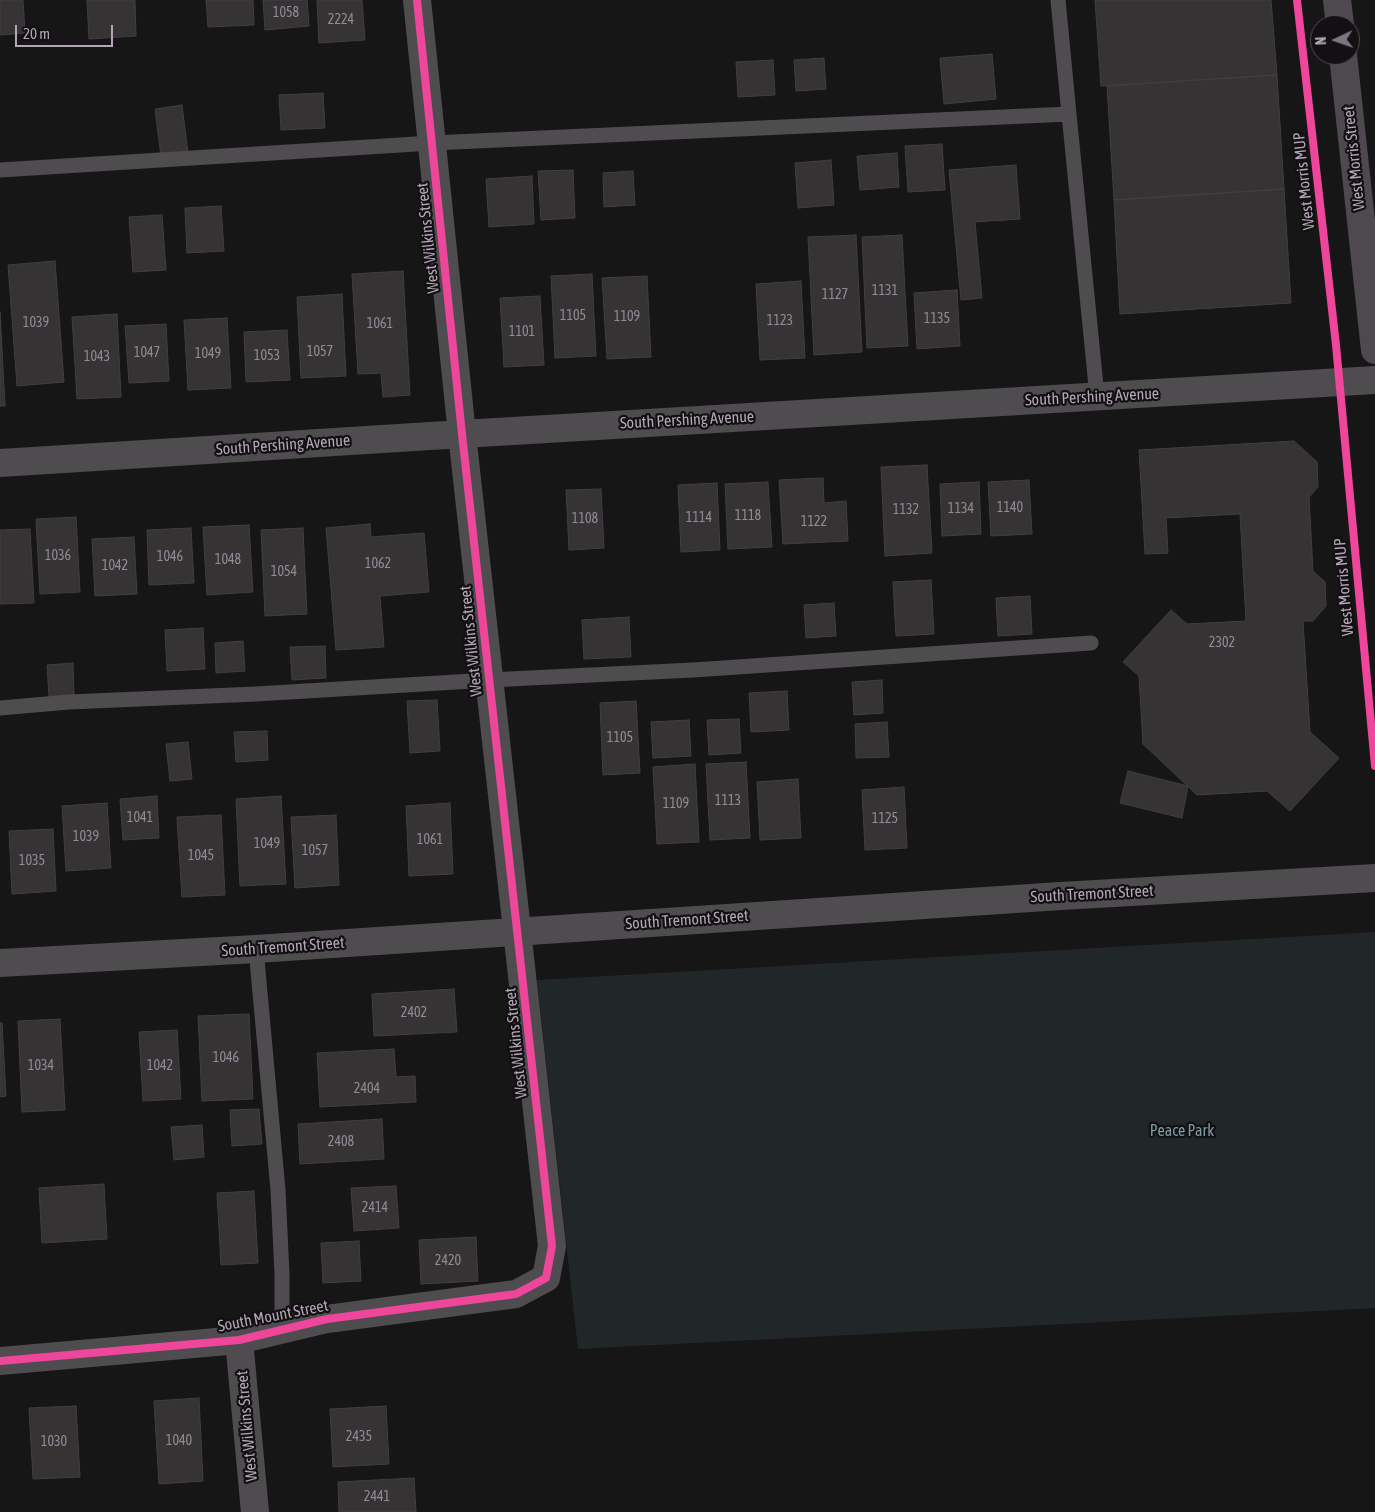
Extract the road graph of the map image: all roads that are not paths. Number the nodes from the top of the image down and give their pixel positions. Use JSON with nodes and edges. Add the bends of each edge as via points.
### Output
{"nodes":[{"id":1,"x":417,"y":0,"type":"edge"},
{"id":2,"x":1058,"y":0,"type":"edge"},
{"id":3,"x":1338,"y":0,"type":"edge"},
{"id":4,"x":1339,"y":15,"type":"edge"},
{"id":5,"x":1344,"y":65,"type":"edge"},
{"id":6,"x":1068,"y":114,"type":"junction"},
{"id":7,"x":432,"y":143,"type":"junction"},
{"id":8,"x":0,"y":170,"type":"edge"},
{"id":9,"x":1375,"y":350,"type":"edge"},
{"id":10,"x":1375,"y":380,"type":"edge"},
{"id":11,"x":1098,"y":396,"type":"junction"},
{"id":12,"x":462,"y":434,"type":"junction"},
{"id":13,"x":0,"y":463,"type":"edge"},
{"id":14,"x":1091,"y":643,"type":"dead end"},
{"id":15,"x":489,"y":680,"type":"junction"},
{"id":16,"x":0,"y":708,"type":"edge"},
{"id":17,"x":1375,"y":878,"type":"edge"},
{"id":18,"x":518,"y":931,"type":"junction"},
{"id":19,"x":256,"y":949,"type":"junction"},
{"id":20,"x":0,"y":963,"type":"edge"},
{"id":21,"x":546,"y":1278,"type":"joint"},
{"id":22,"x":282,"y":1330,"type":"junction"},
{"id":23,"x":240,"y":1340,"type":"junction"},
{"id":24,"x":0,"y":1361,"type":"edge"},
{"id":25,"x":254,"y":1512,"type":"edge"}],
"edges":[{"from":1,"to":7,"type":"street","name":"West Wilkins Street"},
{"from":2,"to":6,"type":"lane"},
{"from":3,"to":4,"type":"main road"},
{"from":5,"to":9,"type":"main road","name":"West Morris Street"},
{"from":6,"to":7,"type":"lane"},
{"from":6,"to":11,"type":"lane"},
{"from":7,"to":8,"type":"lane"},
{"from":7,"to":12,"type":"street","name":"West Wilkins Street"},
{"from":10,"to":11,"type":"street","name":"South Pershing Avenue"},
{"from":11,"to":12,"type":"street","name":"South Pershing Avenue"},
{"from":12,"to":13,"type":"street","name":"South Pershing Avenue"},
{"from":12,"to":15,"type":"street","name":"West Wilkins Street"},
{"from":14,"to":15,"type":"lane","via":[[693,670]]},
{"from":15,"to":16,"type":"lane"},
{"from":15,"to":18,"type":"street","name":"West Wilkins Street"},
{"from":17,"to":18,"type":"street","name":"South Tremont Street"},
{"from":18,"to":19,"type":"street","name":"South Tremont Street"},
{"from":18,"to":21,"type":"street","name":"West Wilkins Street","via":[[552,1246]]},
{"from":19,"to":20,"type":"street","name":"South Tremont Street"},
{"from":19,"to":22,"type":"lane","via":[[278,1190]]},
{"from":21,"to":22,"type":"street","name":"South Mount Street","via":[[516,1294],[327,1319]]},
{"from":22,"to":23,"type":"street","name":"South Mount Street"},
{"from":23,"to":24,"type":"street","name":"South Mount Street"},
{"from":23,"to":25,"type":"street","name":"West Wilkins Street"}]}
